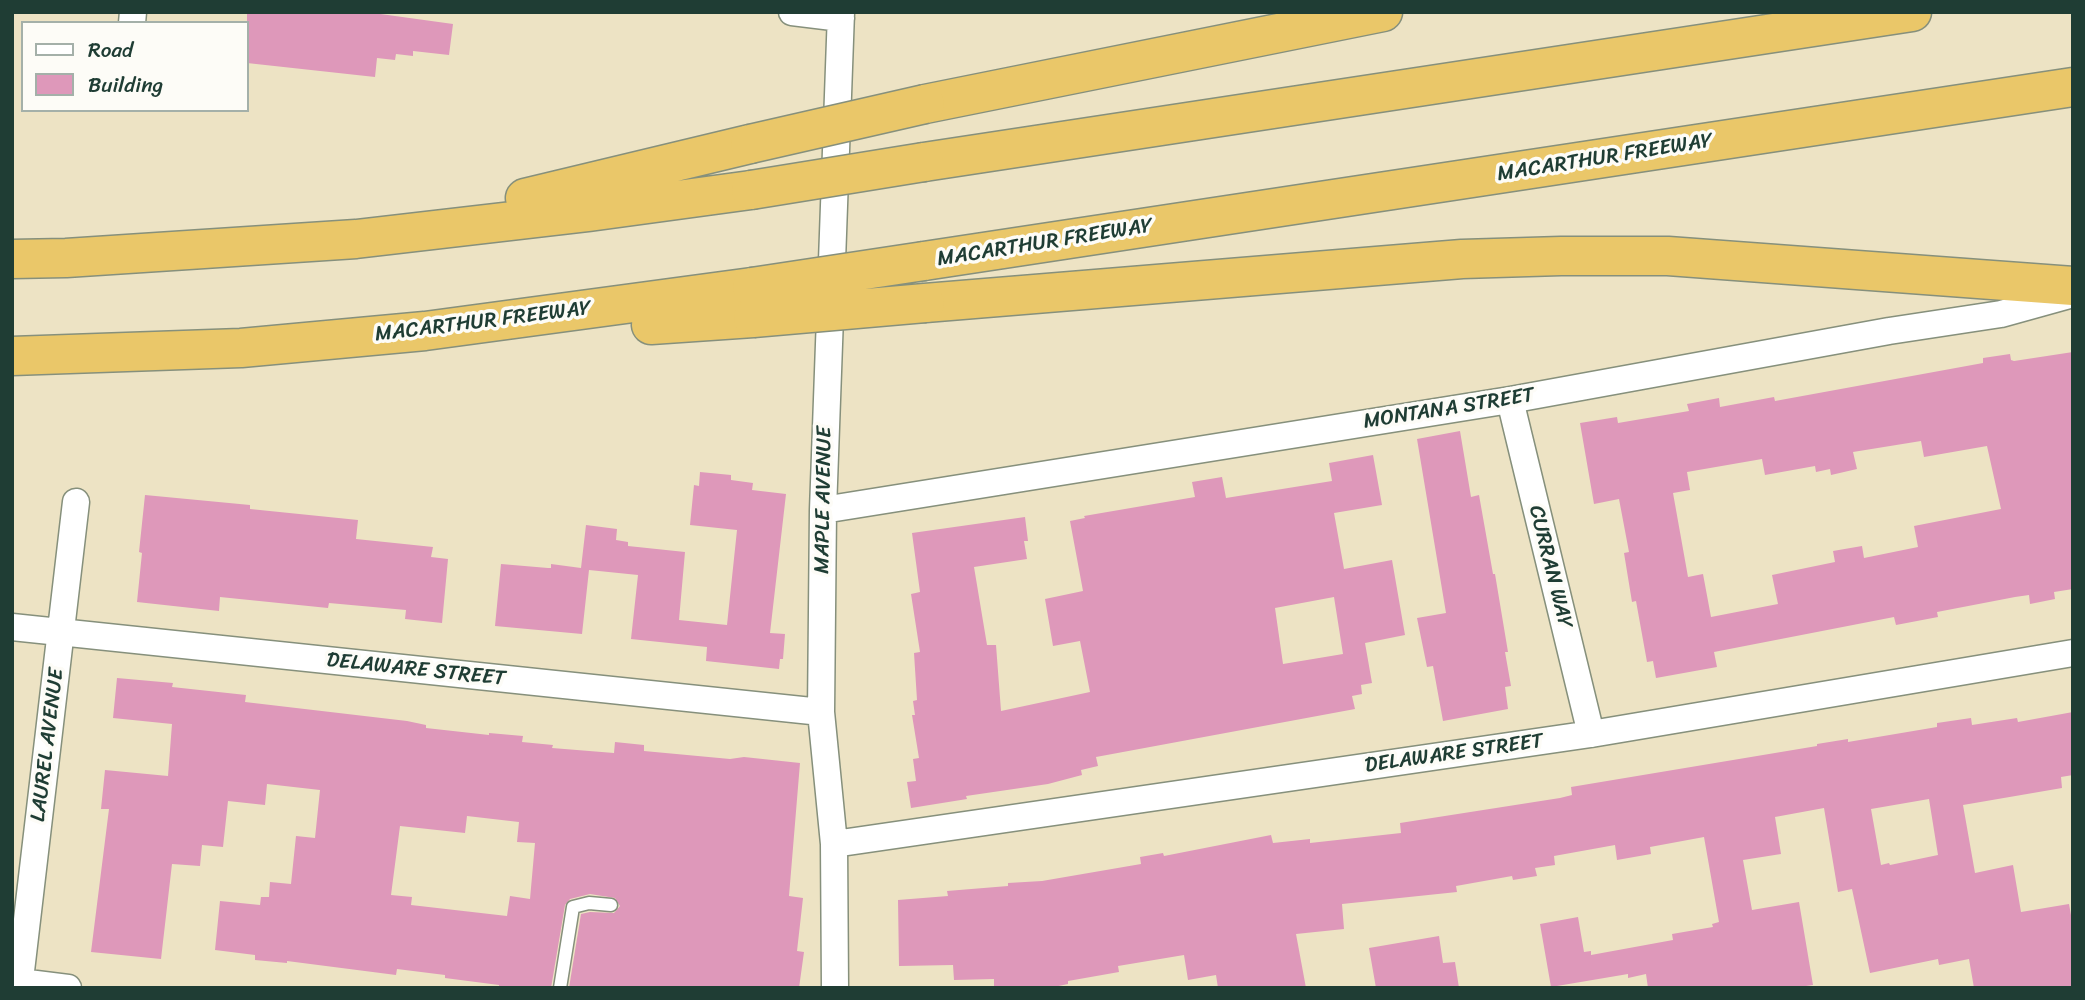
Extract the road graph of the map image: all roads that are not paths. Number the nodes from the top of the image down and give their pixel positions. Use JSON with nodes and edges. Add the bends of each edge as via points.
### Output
{"nodes":[{"id":1,"x":792,"y":12,"type":"edge"},
{"id":2,"x":1383,"y":12,"type":"edge"},
{"id":3,"x":1912,"y":12,"type":"edge"},
{"id":4,"x":841,"y":15,"type":"edge"},
{"id":5,"x":2073,"y":87,"type":"edge"},
{"id":6,"x":356,"y":239,"type":"junction"},
{"id":7,"x":12,"y":249,"type":"edge"},
{"id":8,"x":12,"y":258,"type":"edge"},
{"id":9,"x":66,"y":258,"type":"junction"},
{"id":10,"x":2073,"y":286,"type":"edge"},
{"id":11,"x":2073,"y":294,"type":"edge"},
{"id":12,"x":752,"y":302,"type":"junction"},
{"id":13,"x":12,"y":356,"type":"edge"},
{"id":14,"x":64,"y":356,"type":"junction"},
{"id":15,"x":12,"y":363,"type":"edge"},
{"id":16,"x":1510,"y":400,"type":"junction"},
{"id":17,"x":76,"y":502,"type":"dead end"},
{"id":18,"x":823,"y":510,"type":"junction"},
{"id":19,"x":12,"y":627,"type":"edge"},
{"id":20,"x":61,"y":633,"type":"junction"},
{"id":21,"x":2073,"y":653,"type":"edge"},
{"id":22,"x":821,"y":712,"type":"junction"},
{"id":23,"x":1591,"y":734,"type":"junction"},
{"id":24,"x":834,"y":845,"type":"junction"},
{"id":25,"x":611,"y":905,"type":"dead end"},
{"id":26,"x":17,"y":984,"type":"edge"},
{"id":27,"x":68,"y":988,"type":"edge"},
{"id":28,"x":560,"y":988,"type":"edge"},
{"id":29,"x":835,"y":988,"type":"edge"}],
"edges":[{"from":1,"to":4,"type":"street"},
{"from":2,"to":6,"type":"highway","bridge":true,"via":[[925,104]]},
{"from":3,"to":6,"type":"highway","bridge":true,"via":[[751,190]]},
{"from":4,"to":18,"type":"street","name":"MAPLE AVENUE"},
{"from":5,"to":12,"type":"highway","name":"MACARTHUR FREEWAY","bridge":true,"via":[[924,261]]},
{"from":6,"to":9,"type":"highway"},
{"from":7,"to":9,"type":"highway"},
{"from":8,"to":9,"type":"highway"},
{"from":10,"to":12,"type":"highway","bridge":true,"via":[[1668,256],[1560,256],[1462,259],[925,303]]},
{"from":11,"to":16,"type":"street","name":"MONTANA STREET","via":[[2001,314]]},
{"from":12,"to":14,"type":"highway","name":"MACARTHUR FREEWAY","via":[[609,328],[425,331],[241,348]]},
{"from":13,"to":14,"type":"highway","name":"MACARTHUR FREEWAY"},
{"from":14,"to":15,"type":"highway"},
{"from":16,"to":18,"type":"street","name":"MONTANA STREET"},
{"from":16,"to":23,"type":"street","name":"CURRAN WAY"},
{"from":17,"to":20,"type":"street","name":"LAUREL AVENUE"},
{"from":18,"to":22,"type":"street","name":"MAPLE AVENUE"},
{"from":19,"to":20,"type":"street","name":"DELAWARE STREET"},
{"from":20,"to":22,"type":"street","name":"DELAWARE STREET"},
{"from":20,"to":26,"type":"street","name":"LAUREL AVENUE"},
{"from":21,"to":23,"type":"street","name":"DELAWARE STREET"},
{"from":22,"to":24,"type":"street","name":"MAPLE AVENUE"},
{"from":23,"to":24,"type":"street","name":"DELAWARE STREET"},
{"from":24,"to":29,"type":"street","name":"MAPLE AVENUE"},
{"from":25,"to":28,"type":"lane","via":[[573,907]]},
{"from":26,"to":27,"type":"street"}]}
